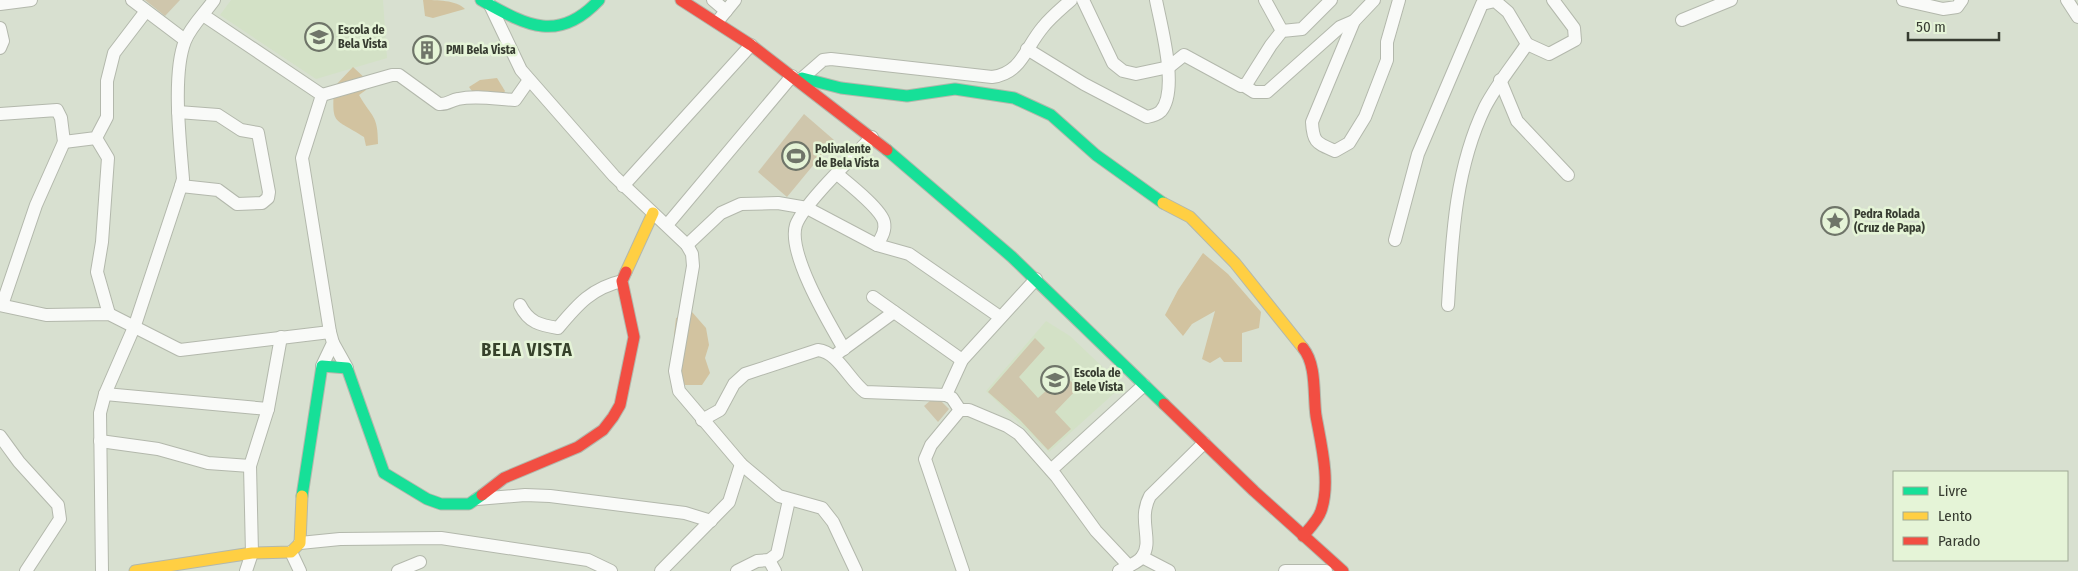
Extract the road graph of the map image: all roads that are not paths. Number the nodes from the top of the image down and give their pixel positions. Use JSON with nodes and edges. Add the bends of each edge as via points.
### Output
{"nodes":[{"id":1,"x":31,"y":0,"type":"edge"},
{"id":2,"x":132,"y":0,"type":"edge"},
{"id":3,"x":214,"y":0,"type":"edge"},
{"id":4,"x":599,"y":0,"type":"edge"},
{"id":5,"x":681,"y":0,"type":"edge"},
{"id":6,"x":713,"y":0,"type":"edge"},
{"id":7,"x":735,"y":0,"type":"edge"},
{"id":8,"x":1071,"y":0,"type":"edge"},
{"id":9,"x":1083,"y":0,"type":"edge"},
{"id":10,"x":1156,"y":0,"type":"edge"},
{"id":11,"x":1265,"y":0,"type":"edge"},
{"id":12,"x":1331,"y":0,"type":"edge"},
{"id":13,"x":1374,"y":0,"type":"edge"},
{"id":14,"x":1399,"y":0,"type":"edge"},
{"id":15,"x":1553,"y":0,"type":"edge"},
{"id":16,"x":1731,"y":0,"type":"edge"},
{"id":17,"x":1902,"y":0,"type":"edge"},
{"id":18,"x":1962,"y":0,"type":"edge"},
{"id":19,"x":2067,"y":0,"type":"edge"},
{"id":20,"x":485,"y":2,"type":"edge"},
{"id":21,"x":0,"y":4,"type":"edge"},
{"id":22,"x":726,"y":10,"type":"junction"},
{"id":23,"x":146,"y":11,"type":"junction"},
{"id":24,"x":203,"y":15,"type":"junction"},
{"id":25,"x":2078,"y":17,"type":"edge"},
{"id":26,"x":1682,"y":20,"type":"dead end"},
{"id":27,"x":1354,"y":21,"type":"junction"},
{"id":28,"x":717,"y":22,"type":"junction"},
{"id":29,"x":0,"y":28,"type":"edge"},
{"id":30,"x":1282,"y":32,"type":"junction"},
{"id":31,"x":185,"y":40,"type":"junction"},
{"id":32,"x":1527,"y":44,"type":"junction"},
{"id":33,"x":752,"y":45,"type":"junction"},
{"id":34,"x":0,"y":48,"type":"edge"},
{"id":35,"x":1027,"y":49,"type":"junction"},
{"id":36,"x":1170,"y":67,"type":"junction"},
{"id":37,"x":798,"y":78,"type":"junction"},
{"id":38,"x":529,"y":80,"type":"junction"},
{"id":39,"x":1500,"y":80,"type":"junction"},
{"id":40,"x":1243,"y":85,"type":"junction"},
{"id":41,"x":322,"y":95,"type":"junction"},
{"id":42,"x":178,"y":112,"type":"junction"},
{"id":43,"x":0,"y":114,"type":"edge"},
{"id":44,"x":872,"y":137,"type":"junction"},
{"id":45,"x":96,"y":138,"type":"junction"},
{"id":46,"x":64,"y":142,"type":"junction"},
{"id":47,"x":838,"y":174,"type":"junction"},
{"id":48,"x":1568,"y":175,"type":"dead end"},
{"id":49,"x":181,"y":186,"type":"junction"},
{"id":50,"x":624,"y":186,"type":"junction"},
{"id":51,"x":807,"y":208,"type":"junction"},
{"id":52,"x":653,"y":213,"type":"junction"},
{"id":53,"x":667,"y":225,"type":"junction"},
{"id":54,"x":1395,"y":240,"type":"dead end"},
{"id":55,"x":687,"y":245,"type":"junction"},
{"id":56,"x":877,"y":245,"type":"junction"},
{"id":57,"x":1036,"y":279,"type":"junction"},
{"id":58,"x":622,"y":281,"type":"junction"},
{"id":59,"x":873,"y":297,"type":"dead end"},
{"id":60,"x":1,"y":305,"type":"edge"},
{"id":61,"x":520,"y":305,"type":"dead end"},
{"id":62,"x":1448,"y":305,"type":"dead end"},
{"id":63,"x":894,"y":312,"type":"junction"},
{"id":64,"x":109,"y":314,"type":"junction"},
{"id":65,"x":1000,"y":317,"type":"junction"},
{"id":66,"x":135,"y":325,"type":"junction"},
{"id":67,"x":281,"y":337,"type":"junction"},
{"id":68,"x":332,"y":337,"type":"junction"},
{"id":69,"x":839,"y":353,"type":"junction"},
{"id":70,"x":962,"y":360,"type":"junction"},
{"id":71,"x":322,"y":366,"type":"junction"},
{"id":72,"x":347,"y":368,"type":"junction"},
{"id":73,"x":1144,"y":385,"type":"junction"},
{"id":74,"x":106,"y":394,"type":"junction"},
{"id":75,"x":946,"y":395,"type":"junction"},
{"id":76,"x":268,"y":409,"type":"junction"},
{"id":77,"x":960,"y":410,"type":"junction"},
{"id":78,"x":702,"y":420,"type":"junction"},
{"id":79,"x":0,"y":436,"type":"edge"},
{"id":80,"x":100,"y":441,"type":"junction"},
{"id":81,"x":1204,"y":443,"type":"junction"},
{"id":82,"x":741,"y":464,"type":"junction"},
{"id":83,"x":250,"y":466,"type":"junction"},
{"id":84,"x":1051,"y":470,"type":"junction"},
{"id":85,"x":474,"y":499,"type":"junction"},
{"id":86,"x":789,"y":500,"type":"junction"},
{"id":87,"x":710,"y":520,"type":"junction"},
{"id":88,"x":1304,"y":536,"type":"junction"},
{"id":89,"x":296,"y":547,"type":"junction"},
{"id":90,"x":252,"y":553,"type":"junction"},
{"id":91,"x":1142,"y":557,"type":"junction"},
{"id":92,"x":420,"y":562,"type":"dead end"},
{"id":93,"x":772,"y":565,"type":"edge"},
{"id":94,"x":1124,"y":568,"type":"edge"},
{"id":95,"x":26,"y":571,"type":"edge"},
{"id":96,"x":102,"y":571,"type":"edge"},
{"id":97,"x":135,"y":571,"type":"edge"},
{"id":98,"x":246,"y":571,"type":"edge"},
{"id":99,"x":300,"y":571,"type":"edge"},
{"id":100,"x":398,"y":571,"type":"edge"},
{"id":101,"x":611,"y":571,"type":"edge"},
{"id":102,"x":661,"y":571,"type":"edge"},
{"id":103,"x":737,"y":571,"type":"edge"},
{"id":104,"x":856,"y":571,"type":"edge"},
{"id":105,"x":962,"y":571,"type":"edge"},
{"id":106,"x":1169,"y":571,"type":"edge"},
{"id":107,"x":1285,"y":571,"type":"edge"},
{"id":108,"x":1326,"y":571,"type":"edge"},
{"id":109,"x":1343,"y":571,"type":"edge"}],
"edges":[{"from":1,"to":21,"type":"street"},
{"from":2,"to":23,"type":"street"},
{"from":3,"to":24,"type":"street"},
{"from":4,"to":20,"type":"street","via":[[586,13],[564,26],[533,25]]},
{"from":5,"to":28,"type":"street"},
{"from":6,"to":22,"type":"street"},
{"from":7,"to":22,"type":"street"},
{"from":8,"to":35,"type":"street","via":[[1041,29]]},
{"from":9,"to":36,"type":"street","via":[[1114,63],[1123,71],[1136,74]]},
{"from":10,"to":36,"type":"street"},
{"from":11,"to":30,"type":"street"},
{"from":12,"to":30,"type":"street","via":[[1302,29]]},
{"from":13,"to":27,"type":"street"},
{"from":14,"to":27,"type":"street","via":[[1387,42],[1388,60],[1365,117],[1349,143],[1335,150],[1318,143],[1312,136],[1312,122]]},
{"from":15,"to":32,"type":"street","via":[[1574,28],[1575,40],[1549,54]]},
{"from":16,"to":26,"type":"street"},
{"from":17,"to":18,"type":"street","via":[[1943,9],[1957,7]]},
{"from":19,"to":25,"type":"street"},
{"from":20,"to":38,"type":"street"},
{"from":22,"to":28,"type":"street"},
{"from":23,"to":31,"type":"street"},
{"from":23,"to":45,"type":"street","via":[[114,53],[107,81],[107,117]]},
{"from":24,"to":31,"type":"street"},
{"from":24,"to":41,"type":"street"},
{"from":27,"to":40,"type":"street","via":[[1340,27],[1267,92],[1254,92]]},
{"from":28,"to":33,"type":"street"},
{"from":29,"to":34,"type":"street","via":[[3,41]]},
{"from":30,"to":40,"type":"street"},
{"from":31,"to":42,"type":"street"},
{"from":32,"to":39,"type":"street"},
{"from":32,"to":54,"type":"street","via":[[1508,12],[1496,2],[1482,4],[1418,154]]},
{"from":33,"to":37,"type":"street"},
{"from":33,"to":50,"type":"street"},
{"from":35,"to":36,"type":"street","via":[[1147,117],[1160,113],[1167,102]]},
{"from":35,"to":37,"type":"street","via":[[1013,70],[997,76],[830,59],[823,60]]},
{"from":36,"to":40,"type":"street","via":[[1184,55],[1230,82]]},
{"from":37,"to":44,"type":"street"},
{"from":37,"to":53,"type":"street"},
{"from":37,"to":88,"type":"street","via":[[840,88],[908,96],[955,88],[1014,98],[1050,115],[1096,156],[1151,196],[1190,217],[1236,263],[1307,353],[1324,456],[1324,494],[1321,512]]},
{"from":38,"to":41,"type":"street","via":[[515,100],[475,97],[439,104],[399,75]]},
{"from":38,"to":50,"type":"street"},
{"from":39,"to":48,"type":"street","via":[[1518,121]]},
{"from":39,"to":62,"type":"street","via":[[1467,157],[1453,218]]},
{"from":41,"to":68,"type":"street","via":[[302,158]]},
{"from":42,"to":49,"type":"street"},
{"from":42,"to":49,"type":"street","via":[[218,115],[242,130],[258,133],[268,198],[262,203],[237,204],[218,190]]},
{"from":43,"to":46,"type":"street","via":[[57,110]]},
{"from":44,"to":47,"type":"street"},
{"from":44,"to":57,"type":"street"},
{"from":45,"to":46,"type":"street"},
{"from":45,"to":64,"type":"street","via":[[108,158],[97,272]]},
{"from":46,"to":60,"type":"street","via":[[36,205]]},
{"from":47,"to":51,"type":"street"},
{"from":47,"to":56,"type":"street","via":[[877,211],[884,222]]},
{"from":49,"to":66,"type":"street"},
{"from":50,"to":52,"type":"street"},
{"from":51,"to":55,"type":"street","via":[[778,203],[741,204],[721,214]]},
{"from":51,"to":56,"type":"street"},
{"from":51,"to":69,"type":"street","via":[[796,225],[795,245]]},
{"from":52,"to":53,"type":"street"},
{"from":52,"to":58,"type":"street"},
{"from":53,"to":55,"type":"street"},
{"from":55,"to":78,"type":"street","via":[[693,266],[676,376],[679,392]]},
{"from":56,"to":65,"type":"street","via":[[909,254]]},
{"from":57,"to":65,"type":"street"},
{"from":57,"to":73,"type":"street"},
{"from":58,"to":61,"type":"street","via":[[604,285],[586,298],[558,328],[537,325],[525,316]]},
{"from":58,"to":85,"type":"street","via":[[634,336],[620,405],[613,418],[603,430],[578,447],[504,478]]},
{"from":59,"to":63,"type":"street"},
{"from":60,"to":64,"type":"street","via":[[46,315]]},
{"from":63,"to":69,"type":"street"},
{"from":63,"to":70,"type":"street"},
{"from":64,"to":66,"type":"street"},
{"from":65,"to":70,"type":"street"},
{"from":66,"to":67,"type":"street","via":[[180,350]]},
{"from":66,"to":74,"type":"street"},
{"from":67,"to":68,"type":"street"},
{"from":67,"to":76,"type":"street"},
{"from":68,"to":71,"type":"street"},
{"from":68,"to":72,"type":"street"},
{"from":69,"to":75,"type":"street","via":[[855,384],[865,392]]},
{"from":69,"to":78,"type":"street","via":[[818,350],[745,374],[734,384],[720,410]]},
{"from":70,"to":75,"type":"street"},
{"from":71,"to":72,"type":"street"},
{"from":71,"to":89,"type":"street"},
{"from":72,"to":85,"type":"street","via":[[384,473],[441,504],[469,504]]},
{"from":73,"to":81,"type":"street"},
{"from":73,"to":84,"type":"street"},
{"from":74,"to":76,"type":"street"},
{"from":74,"to":80,"type":"street","via":[[100,413]]},
{"from":75,"to":77,"type":"street"},
{"from":76,"to":83,"type":"street"},
{"from":77,"to":84,"type":"street","via":[[969,410],[1007,426],[1019,434]]},
{"from":77,"to":105,"type":"street","via":[[931,445],[925,459]]},
{"from":78,"to":82,"type":"street"},
{"from":79,"to":95,"type":"street","via":[[58,505],[60,519]]},
{"from":80,"to":83,"type":"street","via":[[158,449],[208,463]]},
{"from":80,"to":96,"type":"street"},
{"from":81,"to":88,"type":"street"},
{"from":81,"to":91,"type":"street","via":[[1150,496],[1144,506],[1147,544]]},
{"from":82,"to":86,"type":"street","via":[[779,496]]},
{"from":82,"to":87,"type":"street","via":[[729,502]]},
{"from":83,"to":90,"type":"street"},
{"from":84,"to":94,"type":"street"},
{"from":85,"to":87,"type":"street","via":[[550,496]]},
{"from":86,"to":93,"type":"street"},
{"from":86,"to":104,"type":"street","via":[[822,508],[833,522]]},
{"from":87,"to":102,"type":"street"},
{"from":88,"to":109,"type":"street"},
{"from":89,"to":90,"type":"street"},
{"from":89,"to":99,"type":"street"},
{"from":89,"to":101,"type":"street","via":[[340,539],[441,538],[588,560]]},
{"from":90,"to":97,"type":"street"},
{"from":90,"to":98,"type":"street"},
{"from":91,"to":94,"type":"street"},
{"from":91,"to":106,"type":"street"},
{"from":92,"to":100,"type":"street"},
{"from":93,"to":103,"type":"street","via":[[757,560]]},
{"from":107,"to":108,"type":"street"}]}
